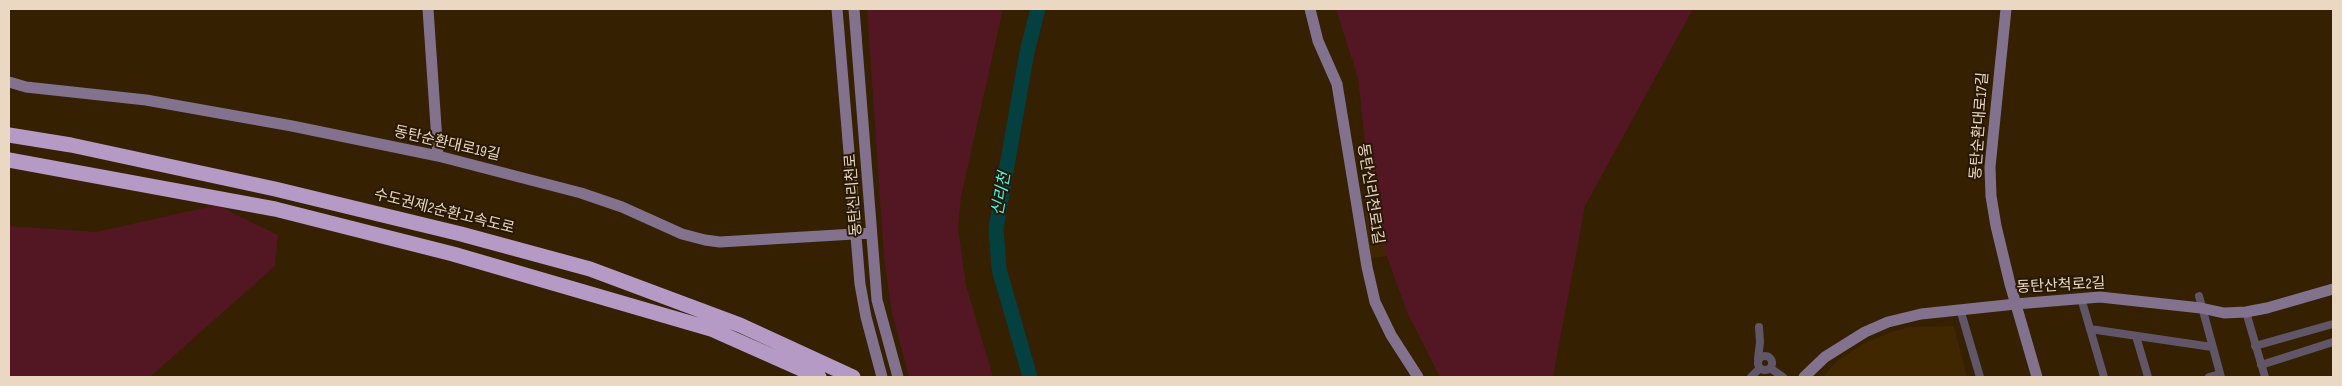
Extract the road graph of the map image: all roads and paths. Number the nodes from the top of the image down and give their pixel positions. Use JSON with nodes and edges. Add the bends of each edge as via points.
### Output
{"nodes":[{"id":1,"x":428,"y":9,"type":"edge"},
{"id":2,"x":837,"y":9,"type":"edge"},
{"id":3,"x":854,"y":9,"type":"edge"},
{"id":4,"x":1310,"y":9,"type":"edge"},
{"id":5,"x":2006,"y":9,"type":"edge"},
{"id":6,"x":9,"y":82,"type":"edge"},
{"id":7,"x":9,"y":135,"type":"edge"},
{"id":8,"x":438,"y":156,"type":"junction"},
{"id":9,"x":9,"y":160,"type":"edge"},
{"id":10,"x":851,"y":182,"type":"junction"},
{"id":11,"x":868,"y":184,"type":"junction"},
{"id":12,"x":871,"y":232,"type":"junction"},
{"id":13,"x":855,"y":234,"type":"junction"},
{"id":14,"x":860,"y":284,"type":"junction"},
{"id":15,"x":875,"y":285,"type":"junction"},
{"id":16,"x":2333,"y":289,"type":"edge"},
{"id":17,"x":2081,"y":298,"type":"junction"},
{"id":18,"x":2200,"y":302,"type":"junction"},
{"id":19,"x":2016,"y":304,"type":"junction"},
{"id":20,"x":1960,"y":309,"type":"junction"},
{"id":21,"x":2246,"y":312,"type":"junction"},
{"id":22,"x":2333,"y":324,"type":"edge"},
{"id":23,"x":1759,"y":327,"type":"dead end"},
{"id":24,"x":2090,"y":329,"type":"junction"},
{"id":25,"x":737,"y":332,"type":"junction"},
{"id":26,"x":2136,"y":336,"type":"junction"},
{"id":27,"x":1760,"y":342,"type":"junction"},
{"id":28,"x":2333,"y":342,"type":"edge"},
{"id":29,"x":2255,"y":346,"type":"junction"},
{"id":30,"x":2212,"y":347,"type":"junction"},
{"id":31,"x":1767,"y":356,"type":"junction"},
{"id":32,"x":1758,"y":359,"type":"junction"},
{"id":33,"x":2261,"y":365,"type":"junction"},
{"id":34,"x":1770,"y":368,"type":"junction"},
{"id":35,"x":1759,"y":369,"type":"junction"},
{"id":36,"x":2220,"y":376,"type":"edge"},
{"id":37,"x":819,"y":377,"type":"edge"},
{"id":38,"x":854,"y":377,"type":"edge"},
{"id":39,"x":882,"y":377,"type":"edge"},
{"id":40,"x":898,"y":377,"type":"edge"},
{"id":41,"x":1418,"y":377,"type":"edge"},
{"id":42,"x":1751,"y":377,"type":"edge"},
{"id":43,"x":1783,"y":377,"type":"edge"},
{"id":44,"x":1804,"y":377,"type":"edge"},
{"id":45,"x":1980,"y":377,"type":"edge"},
{"id":46,"x":2037,"y":377,"type":"edge"},
{"id":47,"x":2104,"y":377,"type":"edge"},
{"id":48,"x":2148,"y":377,"type":"edge"},
{"id":49,"x":2209,"y":377,"type":"edge"},
{"id":50,"x":2265,"y":377,"type":"edge"}],
"edges":[{"from":1,"to":8,"type":"street"},
{"from":2,"to":10,"type":"street","name":"동탄신리천로"},
{"from":3,"to":11,"type":"street","name":"동탄신리천로"},
{"from":4,"to":41,"type":"street","name":"동탄신리천로1길","via":[[1318,41],[1337,84],[1375,302],[1391,335]]},
{"from":5,"to":19,"type":"street","name":"동탄순환대로17길","via":[[1991,158],[1991,196]]},
{"from":6,"to":8,"type":"street","name":"동탄순환대로19길","via":[[26,87],[146,100]]},
{"from":7,"to":25,"type":"highway","name":"수도권제2순환고속도로","via":[[71,145],[275,189],[461,234],[590,269]]},
{"from":8,"to":13,"type":"street","name":"동탄순환대로19길","via":[[581,193],[704,240],[720,242]]},
{"from":9,"to":25,"type":"highway","name":"수도권제2순환고속도로","via":[[285,211],[453,254],[711,329]]},
{"from":10,"to":11,"type":"street","via":[[859,193]]},
{"from":10,"to":13,"type":"street","name":"동탄신리천로"},
{"from":11,"to":12,"type":"street","name":"동탄신리천로"},
{"from":12,"to":13,"type":"street","name":"동탄순환대로19길"},
{"from":12,"to":15,"type":"street","name":"동탄신리천로"},
{"from":13,"to":14,"type":"street","name":"동탄신리천로"},
{"from":14,"to":15,"type":"street","via":[[868,276]]},
{"from":14,"to":39,"type":"street","name":"동탄신리천로"},
{"from":15,"to":40,"type":"street","name":"동탄신리천로"},
{"from":16,"to":21,"type":"street","name":"동탄산척로2길"},
{"from":17,"to":18,"type":"street","name":"동탄산척로2길"},
{"from":17,"to":19,"type":"street","name":"동탄산척로2길"},
{"from":17,"to":24,"type":"street"},
{"from":18,"to":21,"type":"street","name":"동탄산척로2길","via":[[2224,313]]},
{"from":18,"to":30,"type":"street"},
{"from":19,"to":20,"type":"street","name":"동탄산척로2길"},
{"from":19,"to":46,"type":"street","name":"동탄순환대로17길"},
{"from":20,"to":44,"type":"street","name":"동탄산척로2길","via":[[1921,314],[1876,326],[1833,352]]},
{"from":20,"to":45,"type":"street"},
{"from":21,"to":29,"type":"street"},
{"from":22,"to":29,"type":"street"},
{"from":23,"to":27,"type":"street"},
{"from":24,"to":26,"type":"street"},
{"from":24,"to":47,"type":"street"},
{"from":25,"to":37,"type":"highway","name":"수도권제2순환고속도로"},
{"from":25,"to":38,"type":"highway","name":"수도권제2순환고속도로"},
{"from":26,"to":30,"type":"street"},
{"from":26,"to":48,"type":"street"},
{"from":27,"to":31,"type":"street"},
{"from":27,"to":32,"type":"street"},
{"from":28,"to":33,"type":"street"},
{"from":29,"to":33,"type":"street"},
{"from":30,"to":36,"type":"street"},
{"from":31,"to":32,"type":"street"},
{"from":31,"to":34,"type":"street","via":[[1772,361]]},
{"from":32,"to":35,"type":"street"},
{"from":33,"to":50,"type":"street"},
{"from":34,"to":35,"type":"street"},
{"from":34,"to":43,"type":"street"},
{"from":35,"to":42,"type":"street"},
{"from":36,"to":49,"type":"street"}]}
